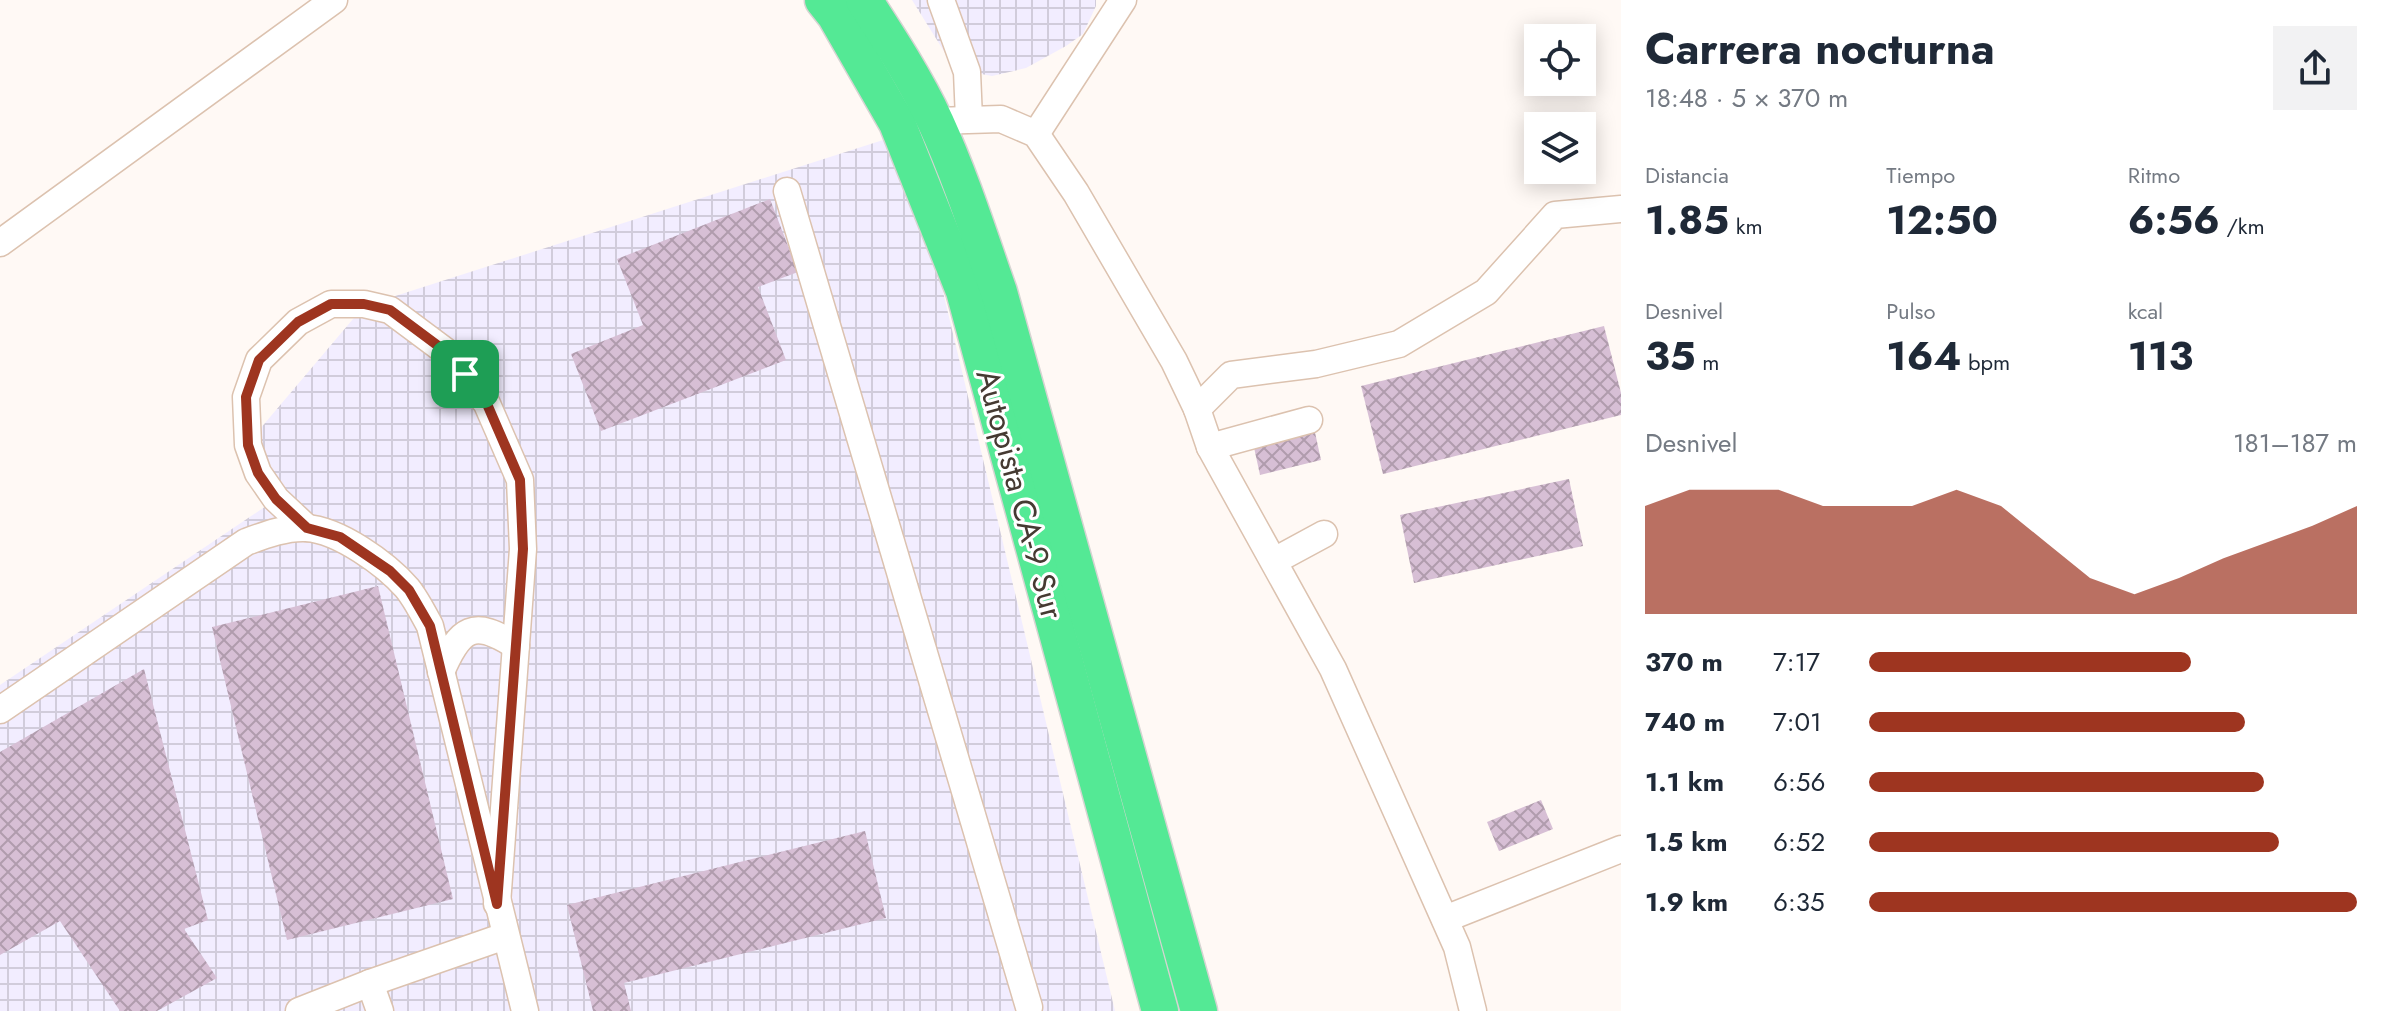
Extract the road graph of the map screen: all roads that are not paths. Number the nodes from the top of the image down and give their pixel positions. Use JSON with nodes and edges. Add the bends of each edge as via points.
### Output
{"nodes":[{"id":1,"x":334,"y":0,"type":"edge"},
{"id":2,"x":823,"y":0,"type":"edge"},
{"id":3,"x":864,"y":0,"type":"edge"},
{"id":4,"x":941,"y":0,"type":"edge"},
{"id":5,"x":1123,"y":0,"type":"edge"},
{"id":6,"x":952,"y":120,"type":"junction"},
{"id":7,"x":1036,"y":134,"type":"junction"},
{"id":8,"x":787,"y":191,"type":"dead end"},
{"id":9,"x":1621,"y":209,"type":"edge"},
{"id":10,"x":0,"y":243,"type":"edge"},
{"id":11,"x":1197,"y":409,"type":"junction"},
{"id":12,"x":1309,"y":420,"type":"dead end"},
{"id":13,"x":1210,"y":447,"type":"junction"},
{"id":14,"x":307,"y":528,"type":"junction"},
{"id":15,"x":1324,"y":534,"type":"dead end"},
{"id":16,"x":1274,"y":561,"type":"junction"},
{"id":17,"x":516,"y":646,"type":"junction"},
{"id":18,"x":441,"y":672,"type":"junction"},
{"id":19,"x":0,"y":710,"type":"edge"},
{"id":20,"x":1621,"y":849,"type":"edge"},
{"id":21,"x":497,"y":904,"type":"junction"},
{"id":22,"x":1445,"y":919,"type":"junction"},
{"id":23,"x":505,"y":936,"type":"junction"},
{"id":24,"x":370,"y":983,"type":"junction"},
{"id":25,"x":1024,"y":1010,"type":"edge"},
{"id":26,"x":299,"y":1011,"type":"edge"},
{"id":27,"x":380,"y":1011,"type":"edge"},
{"id":28,"x":525,"y":1011,"type":"edge"},
{"id":29,"x":1160,"y":1011,"type":"edge"},
{"id":30,"x":1199,"y":1011,"type":"edge"},
{"id":31,"x":1473,"y":1011,"type":"edge"}],
"edges":[{"from":1,"to":10,"type":"street"},
{"from":2,"to":29,"type":"highway","name":"Autopista CA-9 Sur","via":[[897,123],[964,291]]},
{"from":3,"to":6,"type":"highway","name":"Autopista CA-9 Sur","via":[[908,69]]},
{"from":4,"to":6,"type":"street","via":[[967,72]]},
{"from":5,"to":7,"type":"street"},
{"from":6,"to":7,"type":"street","via":[[1001,119]]},
{"from":6,"to":30,"type":"highway","name":"Autopista CA-9 Sur","via":[[962,181],[999,292]]},
{"from":7,"to":11,"type":"street","via":[[1114,256]]},
{"from":8,"to":25,"type":"street"},
{"from":9,"to":11,"type":"street","via":[[1555,215],[1486,292],[1399,344],[1316,364],[1231,375]]},
{"from":11,"to":13,"type":"street"},
{"from":12,"to":13,"type":"street"},
{"from":13,"to":16,"type":"street"},
{"from":14,"to":17,"type":"street","via":[[276,499],[258,473],[248,445],[246,397],[259,360],[298,322],[331,304],[390,310],[445,351],[465,374],[487,404],[520,480],[523,549]]},
{"from":14,"to":18,"type":"street","via":[[340,537],[409,590],[430,626]]},
{"from":14,"to":19,"type":"street","via":[[246,542]]},
{"from":15,"to":16,"type":"street"},
{"from":16,"to":22,"type":"street","via":[[1333,669]]},
{"from":17,"to":18,"type":"street","via":[[480,629],[464,634],[452,646]]},
{"from":17,"to":21,"type":"street"},
{"from":18,"to":21,"type":"street"},
{"from":20,"to":22,"type":"street"},
{"from":21,"to":23,"type":"street"},
{"from":22,"to":31,"type":"street"},
{"from":23,"to":24,"type":"street"},
{"from":23,"to":28,"type":"street"},
{"from":24,"to":26,"type":"street"},
{"from":24,"to":27,"type":"street"}]}
